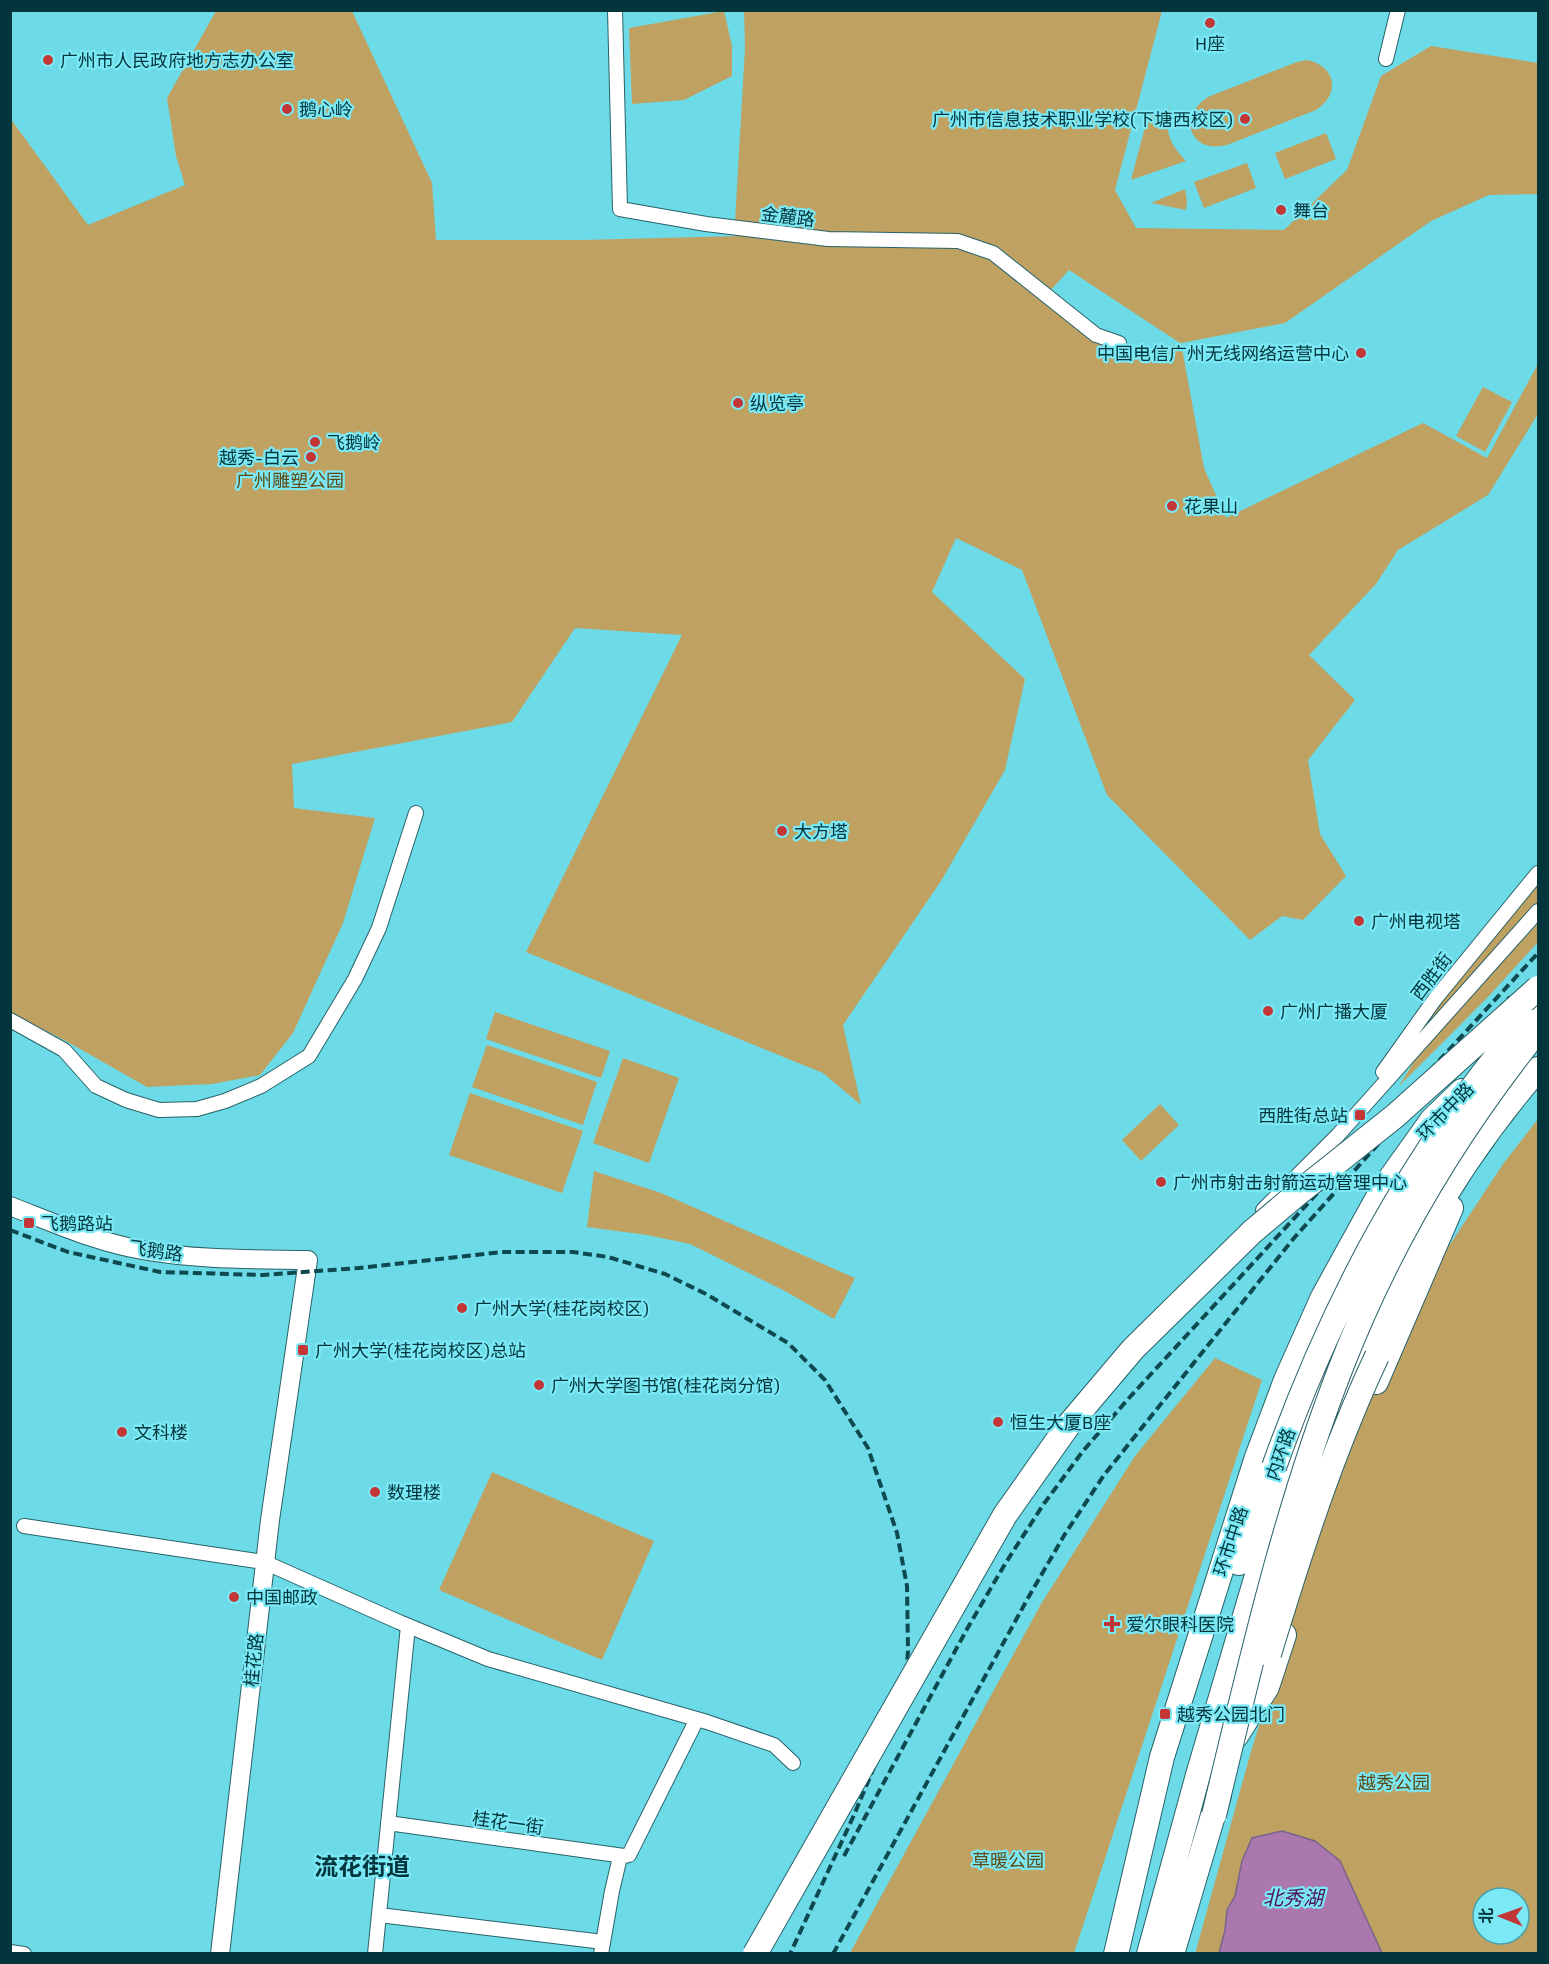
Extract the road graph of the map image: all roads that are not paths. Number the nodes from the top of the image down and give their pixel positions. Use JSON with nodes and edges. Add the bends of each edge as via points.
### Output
{"nodes":[{"id":1,"x":615,"y":10,"type":"edge"},
{"id":2,"x":1398,"y":10,"type":"edge"},
{"id":3,"x":1386,"y":59,"type":"dead end"},
{"id":4,"x":1119,"y":343,"type":"dead end"},
{"id":5,"x":416,"y":813,"type":"dead end"},
{"id":6,"x":1539,"y":873,"type":"edge"},
{"id":7,"x":1539,"y":910,"type":"edge"},
{"id":8,"x":1539,"y":988,"type":"edge"},
{"id":9,"x":1539,"y":1006,"type":"edge"},
{"id":10,"x":10,"y":1020,"type":"edge"},
{"id":11,"x":1533,"y":1038,"type":"edge"},
{"id":12,"x":1539,"y":1069,"type":"edge"},
{"id":13,"x":1432,"y":1120,"type":"junction"},
{"id":14,"x":1338,"y":1135,"type":"junction"},
{"id":15,"x":1480,"y":1143,"type":"junction"},
{"id":16,"x":10,"y":1206,"type":"edge"},
{"id":17,"x":308,"y":1260,"type":"joint"},
{"id":18,"x":1150,"y":1317,"type":"dead end"},
{"id":19,"x":1274,"y":1467,"type":"junction"},
{"id":20,"x":24,"y":1526,"type":"dead end"},
{"id":21,"x":264,"y":1562,"type":"junction"},
{"id":22,"x":408,"y":1626,"type":"junction"},
{"id":23,"x":697,"y":1719,"type":"junction"},
{"id":24,"x":793,"y":1763,"type":"dead end"},
{"id":25,"x":1214,"y":1815,"type":"junction"},
{"id":26,"x":388,"y":1823,"type":"junction"},
{"id":27,"x":624,"y":1856,"type":"junction"},
{"id":28,"x":1156,"y":1904,"type":"junction"},
{"id":29,"x":379,"y":1915,"type":"junction"},
{"id":30,"x":1119,"y":1943,"type":"edge"},
{"id":31,"x":598,"y":1947,"type":"edge"},
{"id":32,"x":10,"y":1952,"type":"edge"},
{"id":33,"x":24,"y":1953,"type":"edge"},
{"id":34,"x":220,"y":1953,"type":"edge"},
{"id":35,"x":375,"y":1953,"type":"edge"},
{"id":36,"x":755,"y":1953,"type":"edge"},
{"id":37,"x":1136,"y":1953,"type":"edge"},
{"id":38,"x":1149,"y":1953,"type":"edge"},
{"id":39,"x":1174,"y":1953,"type":"edge"}],
"edges":[{"from":1,"to":4,"type":"street","name":"金麓路","via":[[620,208],[706,224],[828,239],[958,241],[993,253],[1096,335]]},
{"from":2,"to":3,"type":"street"},
{"from":5,"to":10,"type":"street","via":[[379,928],[356,979],[309,1056],[261,1086],[197,1109],[159,1110],[96,1086],[64,1050]]},
{"from":6,"to":14,"type":"street","name":"西胜街","via":[[1435,999]]},
{"from":7,"to":14,"type":"street","name":"西胜街"},
{"from":8,"to":36,"type":"highway","bridge":true,"via":[[1395,1116],[1252,1232],[1133,1349],[1067,1427],[1005,1515]]},
{"from":9,"to":13,"type":"highway"},
{"from":9,"to":19,"type":"highway","name":"内环路","bridge":true,"via":[[1460,1104],[1391,1208],[1323,1342]]},
{"from":11,"to":13,"type":"highway","name":"环市中路","via":[[1483,1073]]},
{"from":11,"to":25,"type":"highway","name":"内环路","bridge":true,"via":[[1485,1101],[1420,1202],[1340,1368],[1270,1589]]},
{"from":11,"to":28,"type":"highway","via":[[1463,1117],[1417,1183],[1377,1253],[1343,1325],[1281,1494]]},
{"from":12,"to":15,"type":"highway"},
{"from":13,"to":30,"type":"highway","name":"环市中路","via":[[1382,1190],[1342,1261],[1305,1334],[1272,1413],[1162,1757]]},
{"from":14,"to":18,"type":"street","name":"西胜街"},
{"from":15,"to":25,"type":"highway","bridge":true,"via":[[1455,1187],[1377,1356],[1323,1484]]},
{"from":15,"to":39,"type":"highway","via":[[1354,1436],[1267,1687],[1236,1736]]},
{"from":16,"to":17,"type":"street","name":"飞鹅路","via":[[78,1233],[141,1250]]},
{"from":17,"to":21,"type":"street","name":"桂花路"},
{"from":19,"to":28,"type":"highway","name":"内环路","via":[[1235,1597]]},
{"from":19,"to":30,"type":"highway","via":[[1166,1784]]},
{"from":20,"to":21,"type":"street"},
{"from":21,"to":22,"type":"street"},
{"from":21,"to":34,"type":"street","name":"桂花路"},
{"from":22,"to":23,"type":"street","via":[[488,1659]]},
{"from":22,"to":26,"type":"street"},
{"from":23,"to":24,"type":"street","via":[[774,1745]]},
{"from":23,"to":27,"type":"street","via":[[629,1855]]},
{"from":25,"to":39,"type":"highway","name":"内环路"},
{"from":26,"to":27,"type":"street","name":"桂花一街"},
{"from":26,"to":29,"type":"street"},
{"from":27,"to":31,"type":"street","via":[[620,1857]]},
{"from":28,"to":37,"type":"highway","name":"内环路"},
{"from":28,"to":38,"type":"highway"},
{"from":29,"to":31,"type":"street"},
{"from":29,"to":35,"type":"street"},
{"from":32,"to":33,"type":"street"}]}
